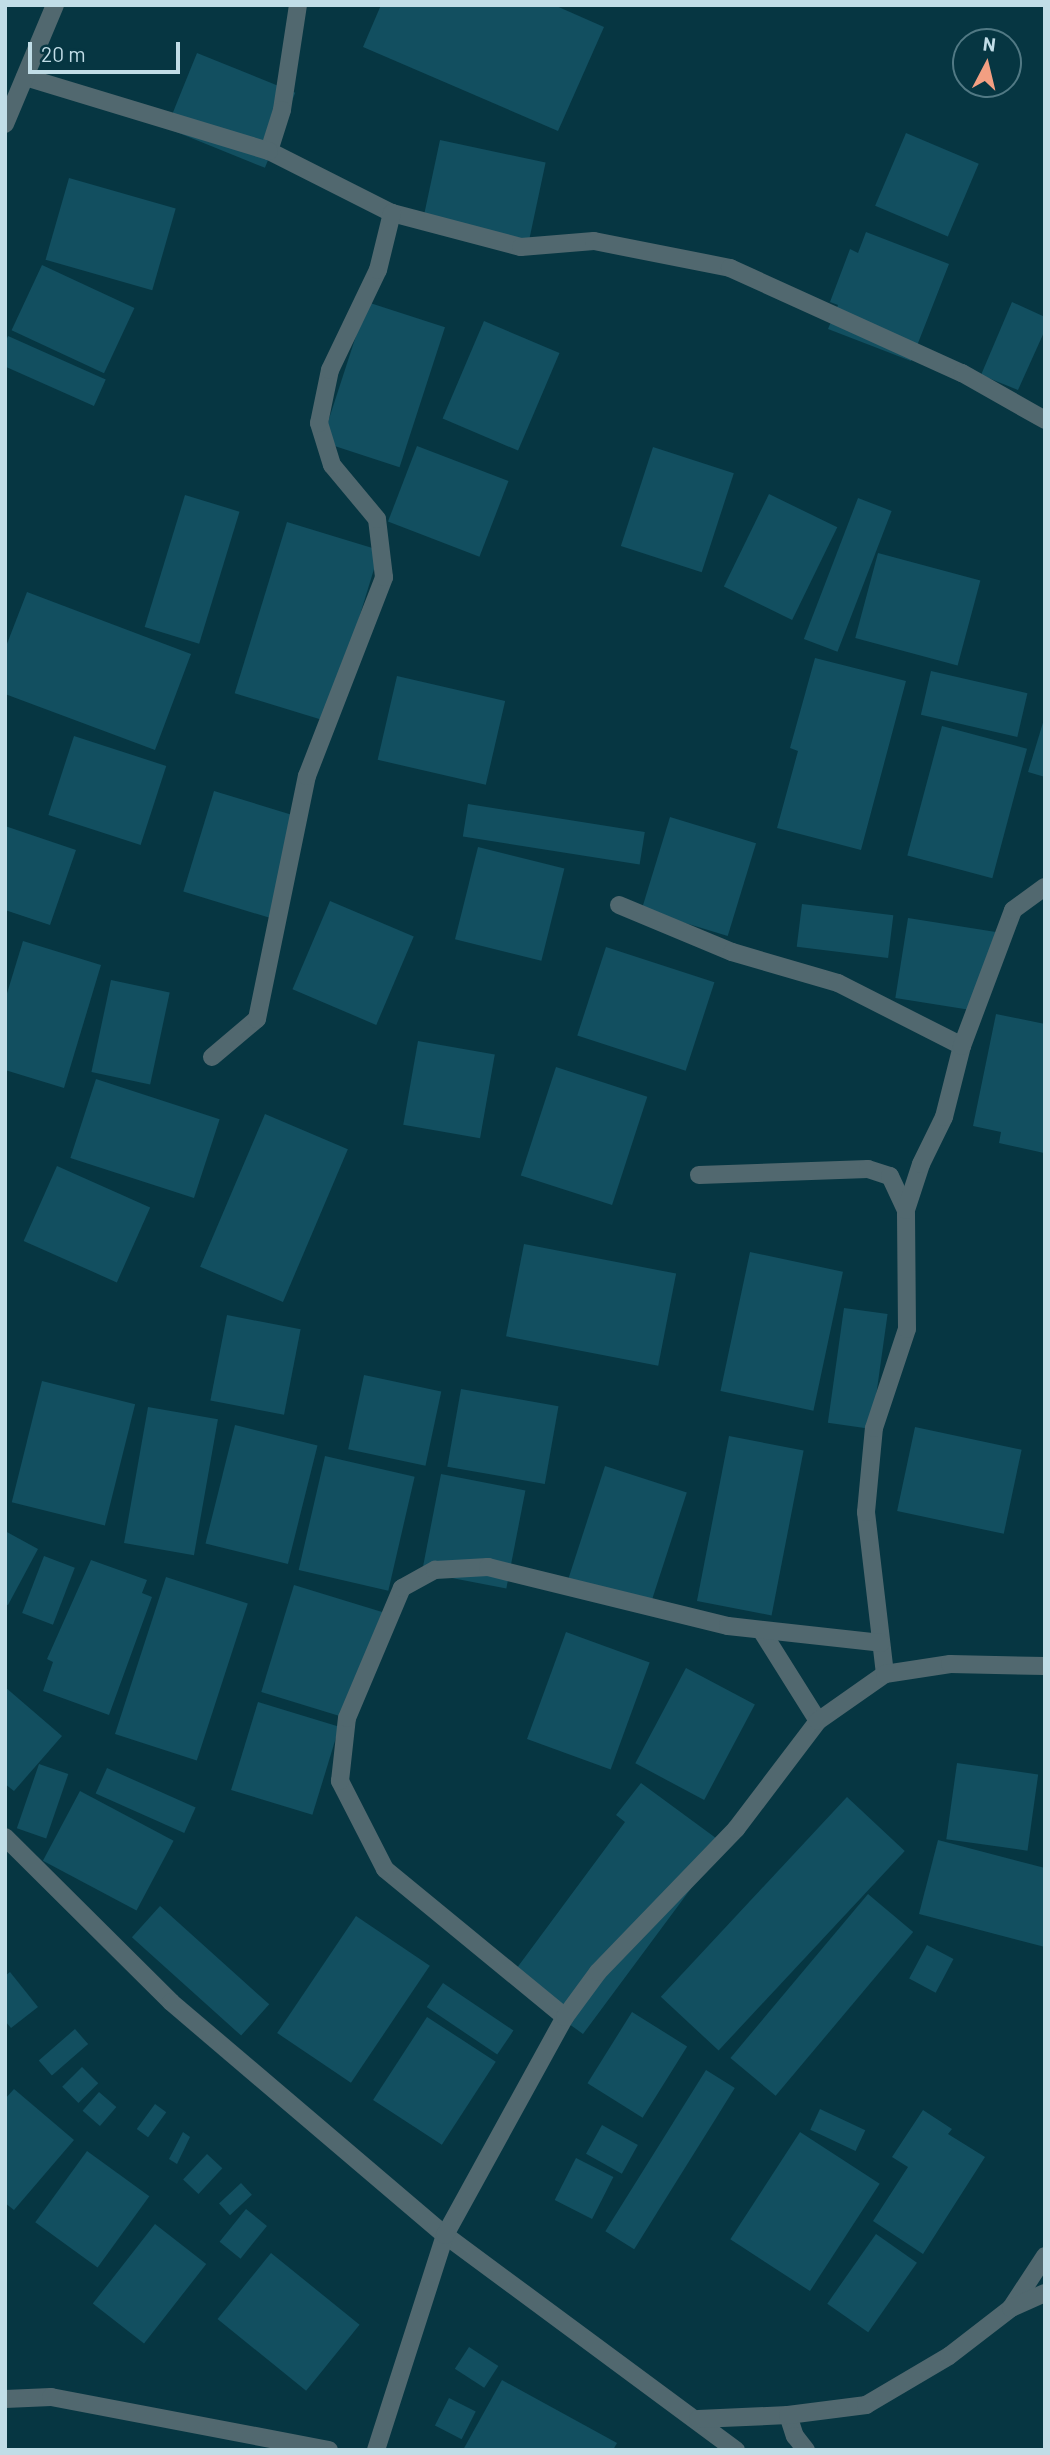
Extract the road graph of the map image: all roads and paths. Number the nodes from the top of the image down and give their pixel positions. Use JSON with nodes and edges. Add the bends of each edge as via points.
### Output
{"nodes":[{"id":1,"x":55,"y":5,"type":"edge"},
{"id":2,"x":298,"y":5,"type":"edge"},
{"id":3,"x":25,"y":77,"type":"junction"},
{"id":4,"x":5,"y":124,"type":"edge"},
{"id":5,"x":269,"y":151,"type":"junction"},
{"id":6,"x":392,"y":214,"type":"junction"},
{"id":7,"x":1045,"y":420,"type":"edge"},
{"id":8,"x":1045,"y":887,"type":"edge"},
{"id":9,"x":619,"y":905,"type":"dead end"},
{"id":10,"x":962,"y":1046,"type":"junction"},
{"id":11,"x":212,"y":1057,"type":"dead end"},
{"id":12,"x":699,"y":1175,"type":"dead end"},
{"id":13,"x":906,"y":1209,"type":"junction"},
{"id":14,"x":761,"y":1630,"type":"junction"},
{"id":15,"x":881,"y":1643,"type":"junction"},
{"id":16,"x":1045,"y":1666,"type":"edge"},
{"id":17,"x":885,"y":1674,"type":"junction"},
{"id":18,"x":818,"y":1721,"type":"junction"},
{"id":19,"x":5,"y":1837,"type":"edge"},
{"id":20,"x":565,"y":2017,"type":"junction"},
{"id":21,"x":445,"y":2235,"type":"junction"},
{"id":22,"x":1045,"y":2256,"type":"edge"},
{"id":23,"x":1045,"y":2293,"type":"edge"},
{"id":24,"x":1011,"y":2308,"type":"junction"},
{"id":25,"x":5,"y":2399,"type":"edge"},
{"id":26,"x":788,"y":2415,"type":"junction"},
{"id":27,"x":698,"y":2419,"type":"junction"},
{"id":28,"x":329,"y":2450,"type":"edge"},
{"id":29,"x":376,"y":2450,"type":"edge"},
{"id":30,"x":736,"y":2450,"type":"edge"},
{"id":31,"x":806,"y":2450,"type":"edge"}],
"edges":[{"from":1,"to":3,"type":"street"},
{"from":2,"to":5,"type":"street","via":[[282,110]]},
{"from":3,"to":4,"type":"street"},
{"from":3,"to":5,"type":"street"},
{"from":5,"to":6,"type":"street"},
{"from":6,"to":7,"type":"street","via":[[521,247],[594,241],[730,268],[962,373]]},
{"from":6,"to":11,"type":"street","via":[[378,270],[330,370],[319,423],[332,465],[377,519],[384,577],[307,776],[257,1019]]},
{"from":8,"to":10,"type":"street","via":[[1013,910]]},
{"from":9,"to":10,"type":"street","via":[[732,952],[838,983]]},
{"from":10,"to":13,"type":"street","via":[[944,1117]]},
{"from":12,"to":13,"type":"street","via":[[868,1168],[890,1176]]},
{"from":13,"to":15,"type":"street","via":[[907,1329],[874,1428],[866,1512]]},
{"from":14,"to":15,"type":"street"},
{"from":14,"to":18,"type":"street"},
{"from":14,"to":20,"type":"street","via":[[728,1626],[488,1567],[435,1570],[402,1588],[347,1718],[340,1781],[385,1869]]},
{"from":15,"to":17,"type":"street"},
{"from":16,"to":17,"type":"street","via":[[950,1664]]},
{"from":17,"to":18,"type":"street"},
{"from":18,"to":20,"type":"street","via":[[736,1829],[598,1972]]},
{"from":19,"to":21,"type":"street","via":[[172,2002]]},
{"from":20,"to":21,"type":"street"},
{"from":21,"to":27,"type":"street"},
{"from":21,"to":29,"type":"street"},
{"from":22,"to":24,"type":"street"},
{"from":23,"to":24,"type":"street"},
{"from":24,"to":26,"type":"street","via":[[949,2356],[866,2405]]},
{"from":25,"to":28,"type":"street","via":[[51,2397]]},
{"from":26,"to":27,"type":"street"},
{"from":26,"to":31,"type":"street"},
{"from":27,"to":30,"type":"street"}]}
